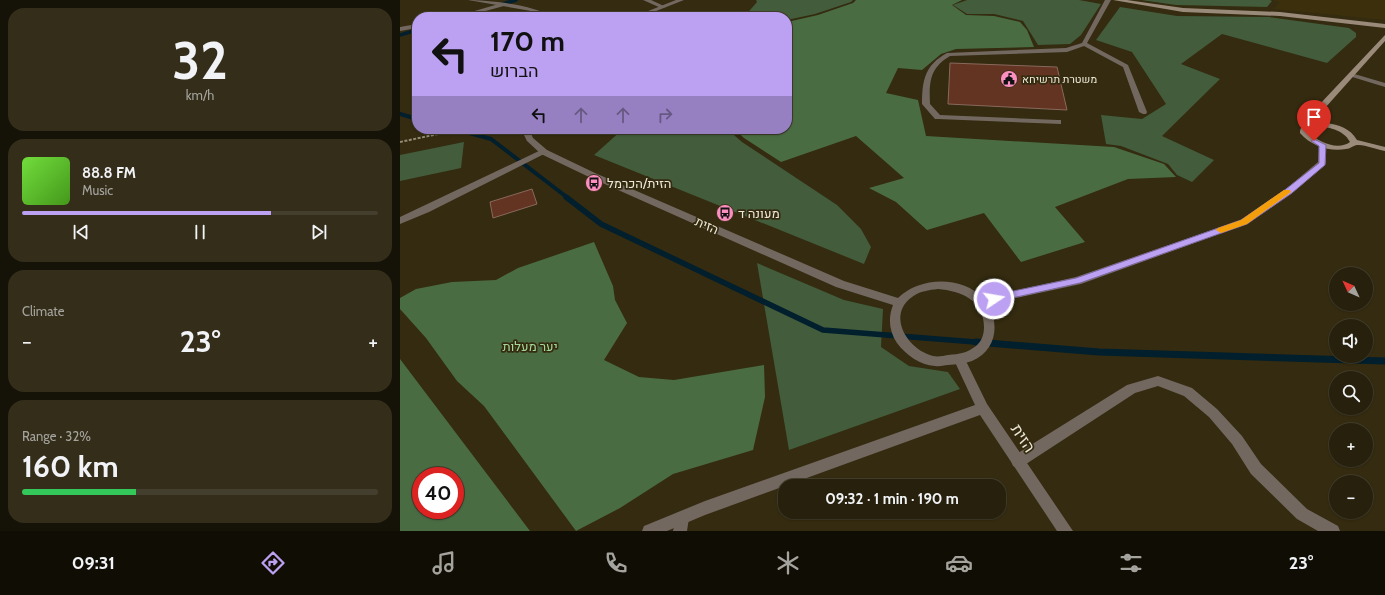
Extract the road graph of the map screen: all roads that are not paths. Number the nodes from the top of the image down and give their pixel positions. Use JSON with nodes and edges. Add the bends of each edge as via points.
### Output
{"nodes":[{"id":1,"x":471,"y":0,"type":"edge"},
{"id":2,"x":646,"y":0,"type":"edge"},
{"id":3,"x":681,"y":0,"type":"edge"},
{"id":4,"x":1108,"y":0,"type":"edge"},
{"id":5,"x":1116,"y":0,"type":"edge"},
{"id":6,"x":502,"y":5,"type":"junction"},
{"id":7,"x":663,"y":7,"type":"junction"},
{"id":8,"x":476,"y":12,"type":"edge"},
{"id":9,"x":537,"y":12,"type":"edge"},
{"id":10,"x":650,"y":12,"type":"edge"},
{"id":11,"x":1385,"y":26,"type":"edge"},
{"id":12,"x":412,"y":27,"type":"edge"},
{"id":13,"x":400,"y":29,"type":"edge"},
{"id":14,"x":1385,"y":37,"type":"edge"},
{"id":15,"x":1084,"y":44,"type":"junction"},
{"id":16,"x":1351,"y":75,"type":"junction"},
{"id":17,"x":1385,"y":85,"type":"edge"},
{"id":18,"x":1143,"y":112,"type":"dead end"},
{"id":19,"x":1058,"y":122,"type":"dead end"},
{"id":20,"x":1322,"y":124,"type":"junction"},
{"id":21,"x":528,"y":134,"type":"edge"},
{"id":22,"x":1354,"y":142,"type":"junction"},
{"id":23,"x":1322,"y":145,"type":"junction"},
{"id":24,"x":1385,"y":149,"type":"edge"},
{"id":25,"x":544,"y":152,"type":"junction"},
{"id":26,"x":400,"y":222,"type":"edge"},
{"id":27,"x":981,"y":302,"type":"junction"},
{"id":28,"x":900,"y":303,"type":"junction"},
{"id":29,"x":960,"y":360,"type":"junction"},
{"id":30,"x":984,"y":408,"type":"junction"},
{"id":31,"x":1018,"y":461,"type":"junction"},
{"id":32,"x":681,"y":524,"type":"edge"},
{"id":33,"x":649,"y":531,"type":"edge"},
{"id":34,"x":1066,"y":531,"type":"edge"},
{"id":35,"x":1333,"y":531,"type":"edge"}],
"edges":[{"from":1,"to":6,"type":"street"},
{"from":2,"to":7,"type":"street"},
{"from":3,"to":7,"type":"street"},
{"from":4,"to":15,"type":"street"},
{"from":5,"to":11,"type":"main road","via":[[1184,10],[1280,14]]},
{"from":6,"to":8,"type":"street"},
{"from":6,"to":9,"type":"street"},
{"from":7,"to":10,"type":"street"},
{"from":12,"to":13,"type":"street"},
{"from":14,"to":16,"type":"main road"},
{"from":15,"to":18,"type":"street","via":[[1126,66]]},
{"from":15,"to":19,"type":"street","via":[[1067,50],[949,54],[934,64],[925,84],[926,104],[938,117]]},
{"from":16,"to":17,"type":"street"},
{"from":16,"to":20,"type":"main road","via":[[1321,108]]},
{"from":20,"to":22,"type":"main road","via":[[1348,133]]},
{"from":20,"to":23,"type":"main road","via":[[1308,125],[1304,129],[1308,137]]},
{"from":21,"to":25,"type":"street","name":"הזית"},
{"from":22,"to":23,"type":"main road","via":[[1348,148]]},
{"from":22,"to":24,"type":"main road"},
{"from":23,"to":27,"type":"street","via":[[1322,163],[1289,191],[1244,222],[1077,281]]},
{"from":25,"to":26,"type":"street"},
{"from":25,"to":28,"type":"street","name":"הזית","via":[[840,284]]},
{"from":27,"to":28,"type":"street","via":[[969,292],[938,285],[916,290]]},
{"from":27,"to":29,"type":"street","via":[[990,316],[991,330],[986,343],[975,353]]},
{"from":28,"to":29,"type":"street","via":[[894,315],[896,333],[904,345],[917,355],[934,361]]},
{"from":29,"to":30,"type":"street","name":"הזית"},
{"from":30,"to":31,"type":"street","name":"הזית"},
{"from":30,"to":32,"type":"street"},
{"from":31,"to":34,"type":"street","name":"הזית"},
{"from":31,"to":35,"type":"street","via":[[1131,389],[1158,381],[1188,392],[1208,408],[1237,440],[1256,469],[1302,514]]},
{"from":32,"to":33,"type":"street"}]}
